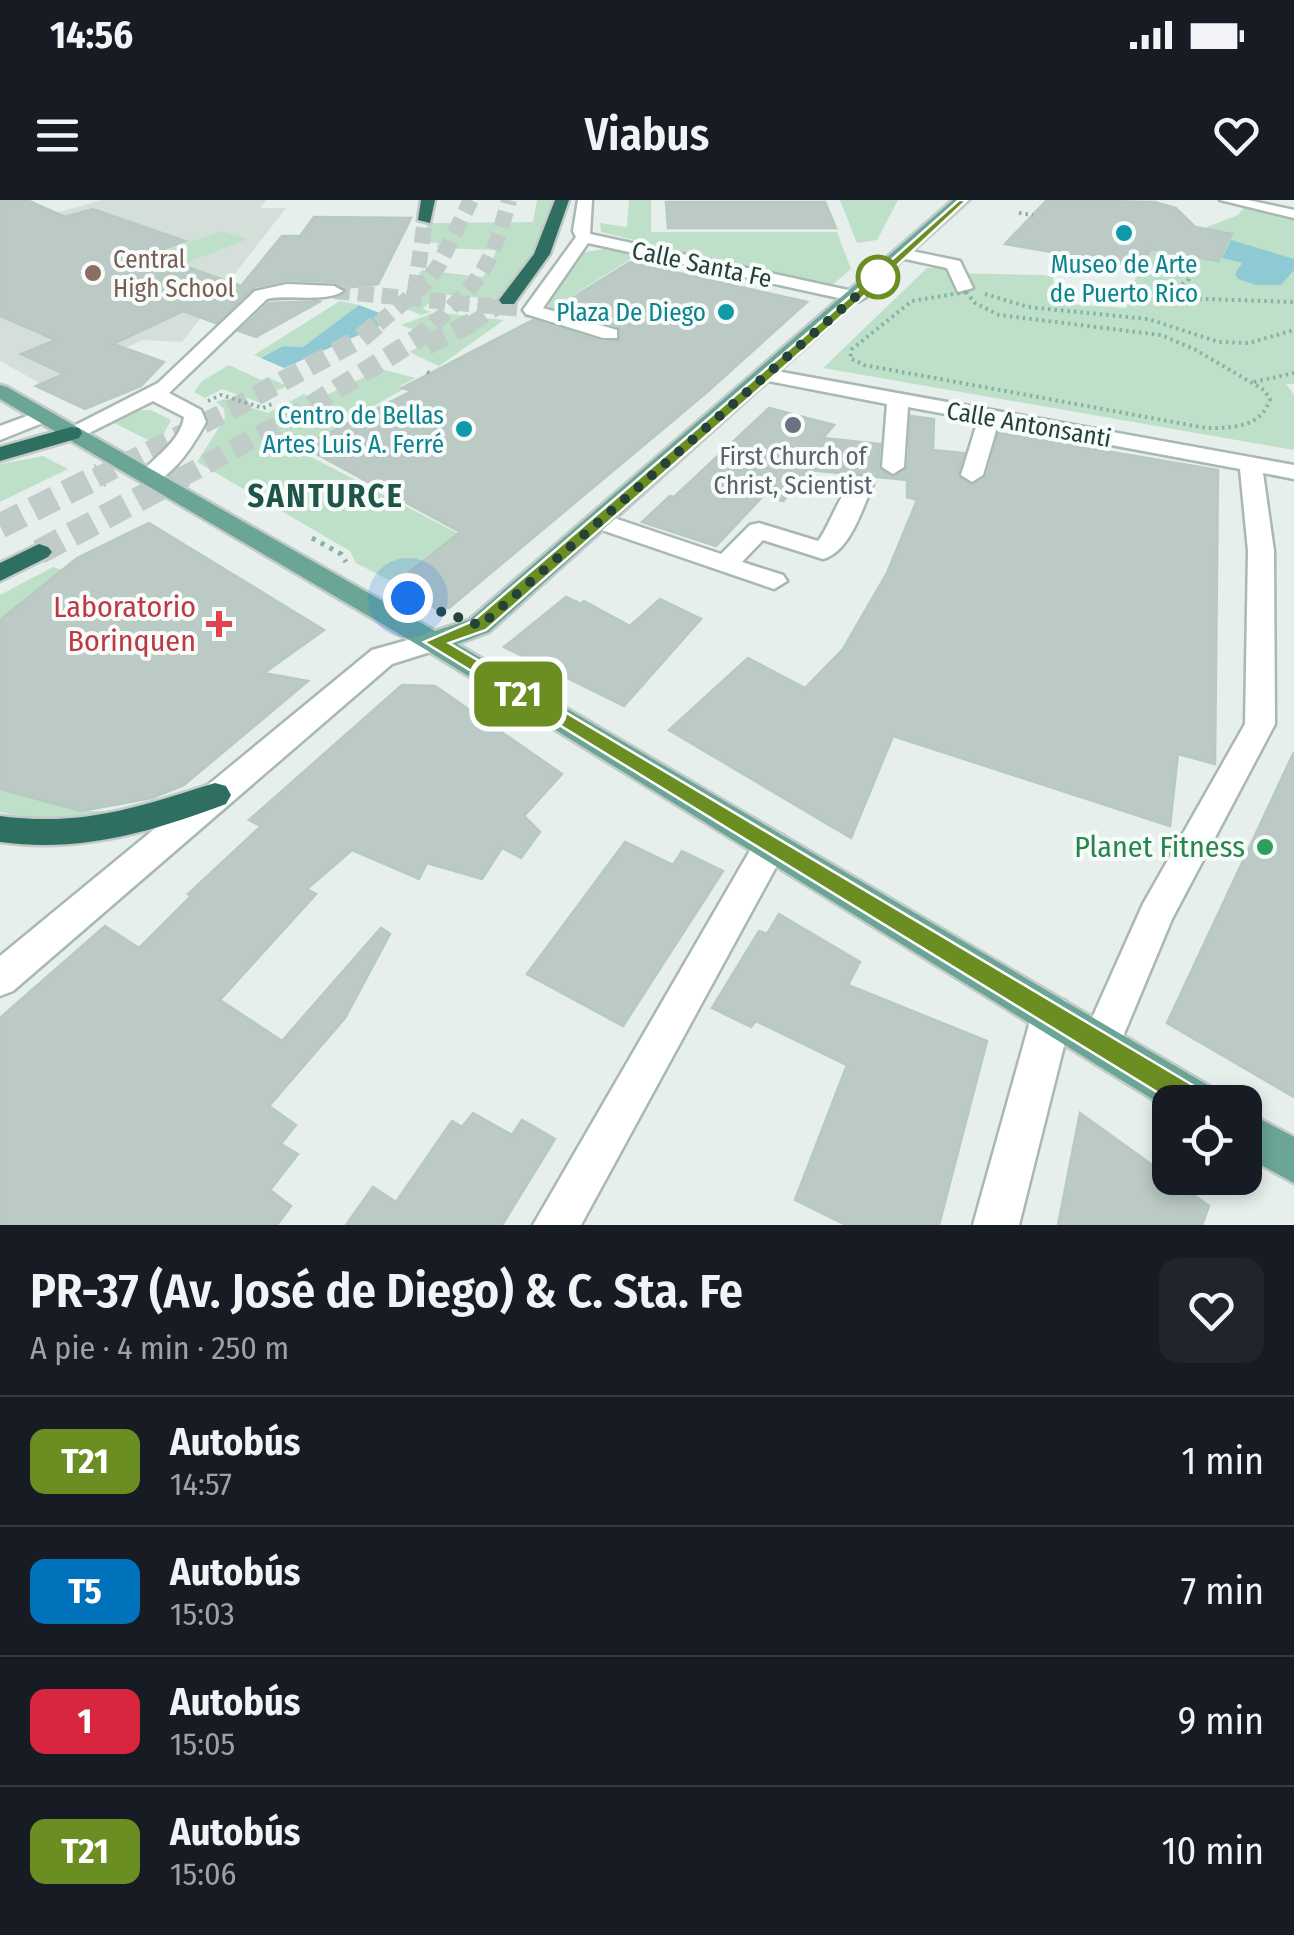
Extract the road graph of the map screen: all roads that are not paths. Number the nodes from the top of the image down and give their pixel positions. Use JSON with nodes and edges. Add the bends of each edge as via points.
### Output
{"nodes":[{"id":1,"x":428,"y":200,"type":"edge"},
{"id":2,"x":562,"y":200,"type":"edge"},
{"id":3,"x":585,"y":200,"type":"edge"},
{"id":4,"x":962,"y":200,"type":"edge"},
{"id":5,"x":1227,"y":200,"type":"edge"},
{"id":6,"x":1294,"y":214,"type":"edge"},
{"id":7,"x":425,"y":220,"type":"tunnel mouth"},
{"id":8,"x":584,"y":237,"type":"junction"},
{"id":9,"x":902,"y":254,"type":"junction"},
{"id":10,"x":965,"y":290,"type":"road end"},
{"id":11,"x":334,"y":291,"type":"tunnel mouth"},
{"id":12,"x":857,"y":297,"type":"junction"},
{"id":13,"x":508,"y":300,"type":"tunnel mouth"},
{"id":14,"x":610,"y":334,"type":"dead end"},
{"id":15,"x":765,"y":375,"type":"junction"},
{"id":16,"x":0,"y":390,"type":"edge"},
{"id":17,"x":155,"y":394,"type":"junction"},
{"id":18,"x":898,"y":399,"type":"junction"},
{"id":19,"x":43,"y":416,"type":"junction"},
{"id":20,"x":990,"y":416,"type":"junction"},
{"id":21,"x":71,"y":433,"type":"junction"},
{"id":22,"x":0,"y":434,"type":"edge"},
{"id":23,"x":0,"y":454,"type":"edge"},
{"id":24,"x":1251,"y":464,"type":"junction"},
{"id":25,"x":893,"y":467,"type":"dead end"},
{"id":26,"x":1294,"y":472,"type":"edge"},
{"id":27,"x":972,"y":475,"type":"dead end"},
{"id":28,"x":149,"y":477,"type":"junction"},
{"id":29,"x":861,"y":484,"type":"dead end"},
{"id":30,"x":599,"y":520,"type":"junction"},
{"id":31,"x":39,"y":552,"type":"tunnel mouth"},
{"id":32,"x":726,"y":564,"type":"junction"},
{"id":33,"x":0,"y":574,"type":"edge"},
{"id":34,"x":774,"y":581,"type":"dead end"},
{"id":35,"x":434,"y":642,"type":"junction"},
{"id":36,"x":215,"y":795,"type":"junction"},
{"id":37,"x":0,"y":829,"type":"edge"},
{"id":38,"x":772,"y":845,"type":"junction"},
{"id":39,"x":0,"y":979,"type":"edge"},
{"id":40,"x":1052,"y":1014,"type":"junction"},
{"id":41,"x":1100,"y":1044,"type":"junction"},
{"id":42,"x":1168,"y":1085,"type":"edge"},
{"id":43,"x":1262,"y":1142,"type":"edge"},
{"id":44,"x":1294,"y":1162,"type":"edge"},
{"id":45,"x":556,"y":1225,"type":"edge"},
{"id":46,"x":996,"y":1225,"type":"edge"}],
"edges":[{"from":1,"to":7,"type":"highway"},
{"from":2,"to":13,"type":"highway","via":[[554,235]]},
{"from":3,"to":8,"type":"street"},
{"from":4,"to":9,"type":"main road"},
{"from":5,"to":6,"type":"street"},
{"from":8,"to":12,"type":"street","name":"Calle Santa Fe"},
{"from":8,"to":14,"type":"street","via":[[532,310]]},
{"from":9,"to":10,"type":"street","via":[[954,264]]},
{"from":9,"to":12,"type":"main road"},
{"from":11,"to":17,"type":"street","via":[[261,295]]},
{"from":12,"to":15,"type":"main road"},
{"from":15,"to":18,"type":"street","name":"Calle Antonsanti"},
{"from":15,"to":30,"type":"main road"},
{"from":16,"to":19,"type":"main road"},
{"from":17,"to":21,"type":"street"},
{"from":17,"to":28,"type":"street","via":[[194,414],[195,422]]},
{"from":18,"to":20,"type":"street","name":"Calle Antonsanti"},
{"from":18,"to":25,"type":"street"},
{"from":19,"to":21,"type":"main road"},
{"from":19,"to":22,"type":"street"},
{"from":20,"to":24,"type":"street","name":"Calle Antonsanti"},
{"from":20,"to":27,"type":"street"},
{"from":21,"to":23,"type":"highway"},
{"from":21,"to":28,"type":"main road"},
{"from":24,"to":26,"type":"street","name":"Calle Antonsanti"},
{"from":24,"to":41,"type":"street","via":[[1261,552],[1260,724],[1156,914]]},
{"from":28,"to":35,"type":"main road"},
{"from":29,"to":32,"type":"street","via":[[823,552],[759,530]]},
{"from":30,"to":32,"type":"street"},
{"from":30,"to":35,"type":"main road","via":[[474,630]]},
{"from":31,"to":33,"type":"highway"},
{"from":32,"to":34,"type":"street"},
{"from":35,"to":36,"type":"street","via":[[382,656]]},
{"from":35,"to":38,"type":"main road"},
{"from":36,"to":37,"type":"highway","via":[[125,828],[68,836]]},
{"from":36,"to":39,"type":"street"},
{"from":38,"to":40,"type":"main road"},
{"from":38,"to":45,"type":"street"},
{"from":40,"to":41,"type":"main road"},
{"from":40,"to":46,"type":"street"},
{"from":41,"to":42,"type":"main road"},
{"from":43,"to":44,"type":"main road"}]}
